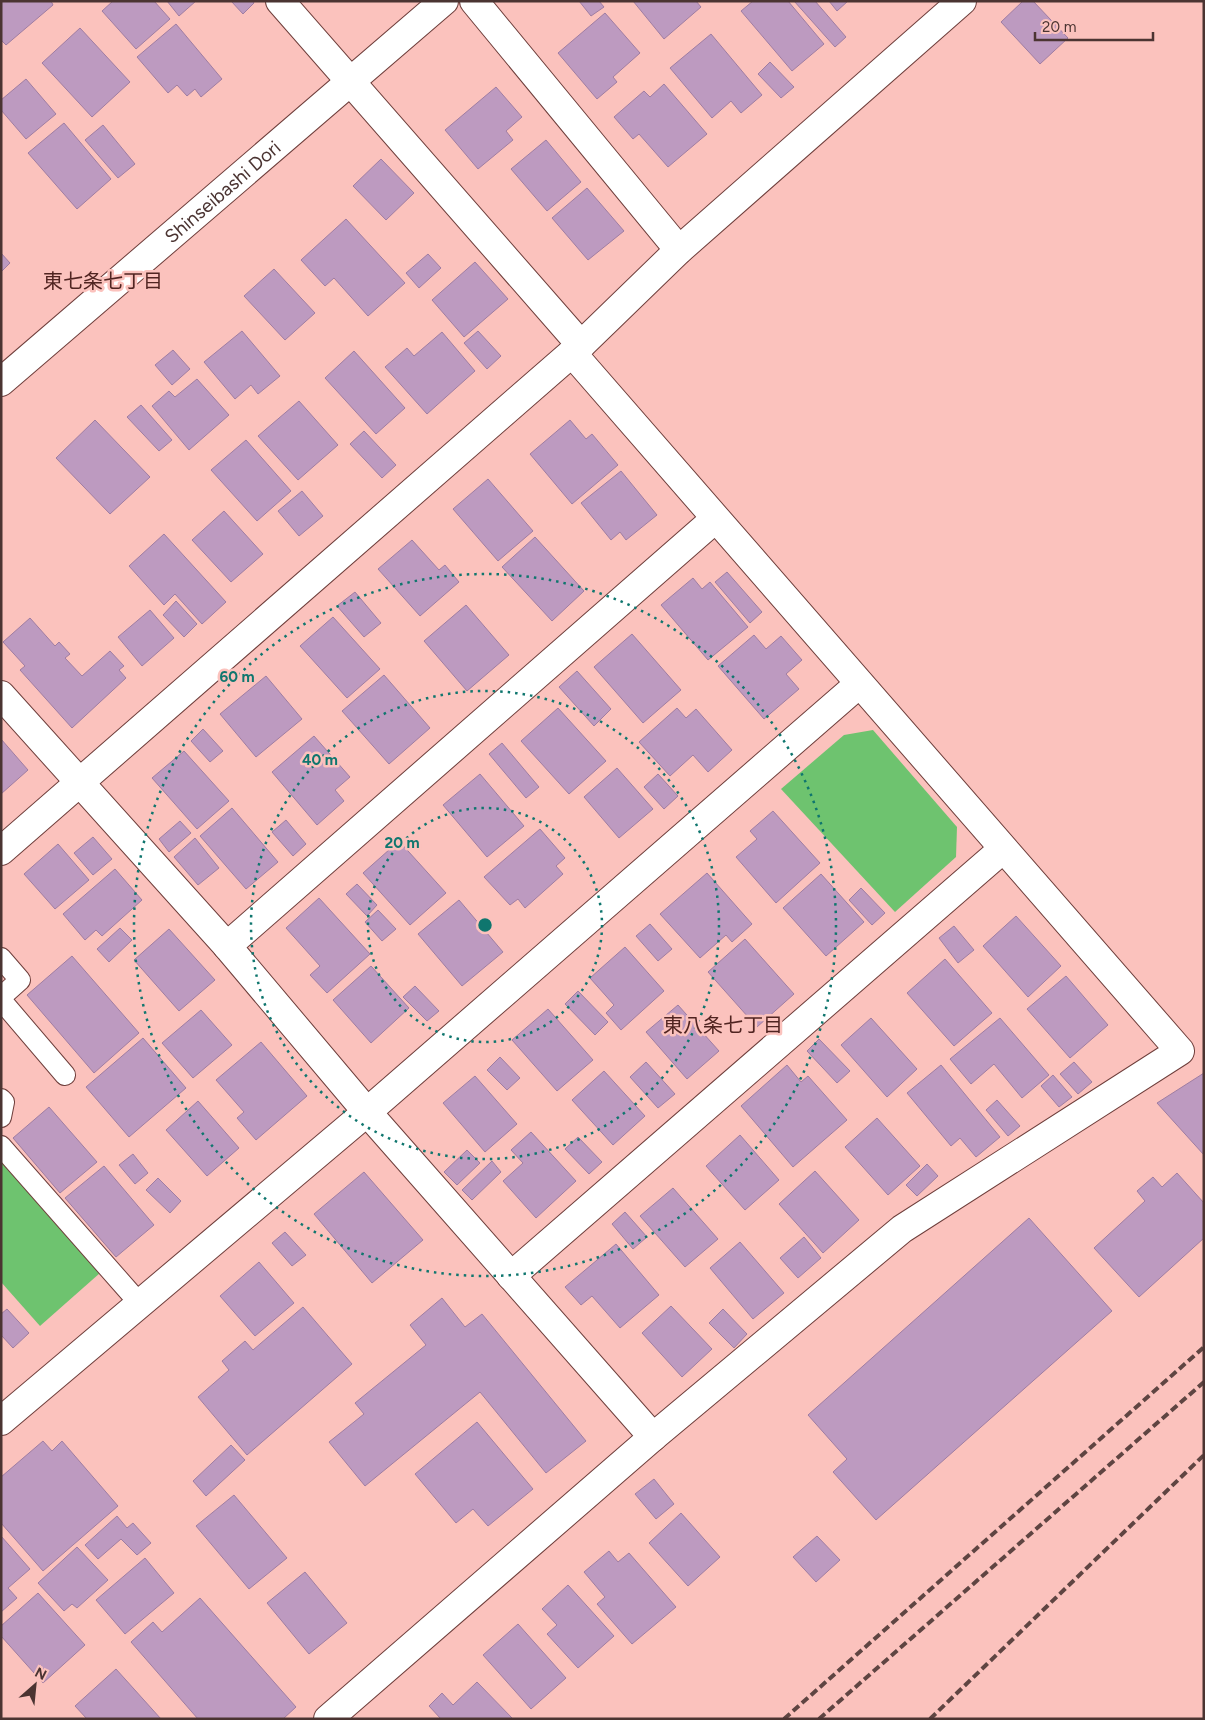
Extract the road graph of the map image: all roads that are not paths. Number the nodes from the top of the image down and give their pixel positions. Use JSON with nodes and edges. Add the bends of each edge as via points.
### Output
{"nodes":[{"id":1,"x":280,"y":1,"type":"edge"},
{"id":2,"x":444,"y":1,"type":"edge"},
{"id":3,"x":474,"y":1,"type":"edge"},
{"id":4,"x":962,"y":1,"type":"edge"},
{"id":5,"x":350,"y":82,"type":"junction"},
{"id":6,"x":679,"y":250,"type":"junction"},
{"id":7,"x":576,"y":349,"type":"junction"},
{"id":8,"x":1,"y":382,"type":"edge"},
{"id":9,"x":715,"y":519,"type":"junction"},
{"id":10,"x":859,"y":684,"type":"junction"},
{"id":11,"x":1,"y":695,"type":"edge"},
{"id":12,"x":80,"y":783,"type":"junction"},
{"id":13,"x":1003,"y":849,"type":"junction"},
{"id":14,"x":1,"y":851,"type":"edge"},
{"id":15,"x":227,"y":946,"type":"junction"},
{"id":16,"x":1,"y":958,"type":"edge"},
{"id":17,"x":1,"y":999,"type":"edge"},
{"id":18,"x":64,"y":1075,"type":"dead end"},
{"id":19,"x":1,"y":1099,"type":"edge"},
{"id":20,"x":367,"y":1112,"type":"junction"},
{"id":21,"x":1,"y":1117,"type":"edge"},
{"id":22,"x":1,"y":1146,"type":"edge"},
{"id":23,"x":511,"y":1276,"type":"junction"},
{"id":24,"x":140,"y":1304,"type":"junction"},
{"id":25,"x":1,"y":1421,"type":"edge"},
{"id":26,"x":652,"y":1437,"type":"junction"},
{"id":27,"x":328,"y":1719,"type":"edge"}],
"edges":[{"from":1,"to":5,"type":"street"},
{"from":2,"to":5,"type":"street","name":"Shinseibashi Dori"},
{"from":3,"to":6,"type":"street"},
{"from":4,"to":6,"type":"street"},
{"from":5,"to":7,"type":"street"},
{"from":5,"to":8,"type":"street","name":"Shinseibashi Dori"},
{"from":6,"to":7,"type":"street"},
{"from":7,"to":9,"type":"street"},
{"from":7,"to":12,"type":"street"},
{"from":9,"to":10,"type":"street"},
{"from":9,"to":15,"type":"street"},
{"from":10,"to":13,"type":"street"},
{"from":10,"to":20,"type":"street"},
{"from":11,"to":12,"type":"street"},
{"from":12,"to":14,"type":"street"},
{"from":12,"to":15,"type":"street"},
{"from":13,"to":23,"type":"street"},
{"from":13,"to":26,"type":"street","via":[[1180,1052],[902,1229]]},
{"from":15,"to":20,"type":"street"},
{"from":16,"to":17,"type":"lane","via":[[20,980]]},
{"from":17,"to":18,"type":"lane"},
{"from":19,"to":21,"type":"lane","via":[[4,1102]]},
{"from":20,"to":23,"type":"street"},
{"from":20,"to":24,"type":"street"},
{"from":22,"to":24,"type":"lane"},
{"from":23,"to":26,"type":"street"},
{"from":24,"to":25,"type":"street"},
{"from":26,"to":27,"type":"street"}]}
